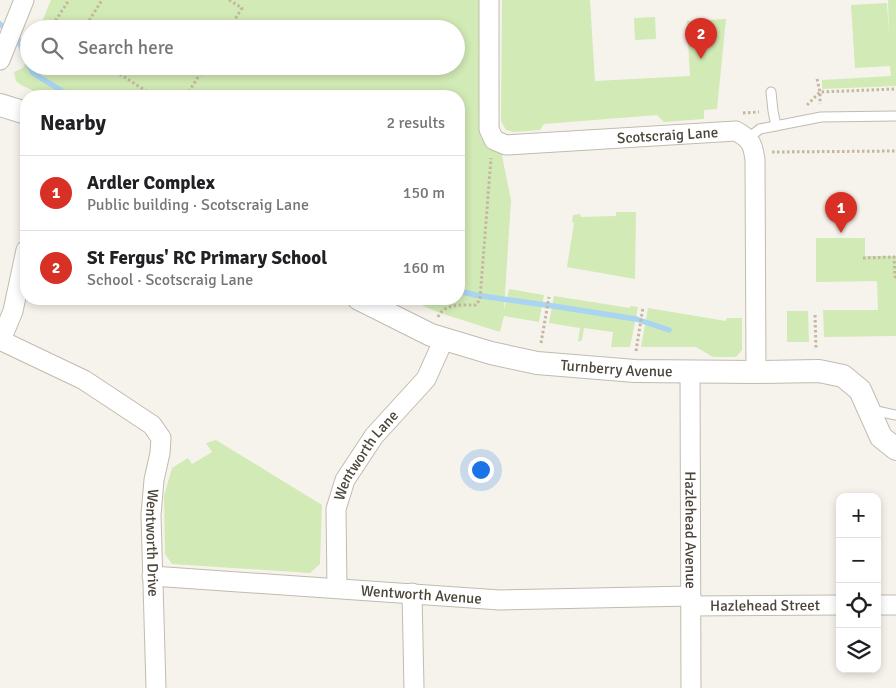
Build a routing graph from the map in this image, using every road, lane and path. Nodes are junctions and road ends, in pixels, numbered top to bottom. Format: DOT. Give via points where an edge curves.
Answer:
graph roads {
  1 [pos="24,0"];
  2 [pos="69,0"];
  3 [pos="102,0"];
  4 [pos="229,0"];
  5 [pos="489,0"];
  6 [pos="56,20"];
  7 [pos="90,20"];
  8 [pos="235,20"];
  9 [pos="0,60"];
  10 [pos="121,75"];
  11 [pos="199,75"];
  12 [pos="817,79"];
  13 [pos="145,90"];
  14 [pos="190,90"];
  15 [pos="896,90"];
  16 [pos="771,92"];
  17 [pos="820,92"];
  18 [pos="0,105"];
  19 [pos="20,111"];
  20 [pos="772,111"];
  21 [pos="735,114"];
  22 [pos="896,116"];
  23 [pos="821,117"];
  24 [pos="776,126"];
  25 [pos="494,140"];
  26 [pos="751,145"];
  27 [pos="896,151"];
  28 [pos="863,258"];
  29 [pos="896,276"];
  30 [pos="20,278"];
  31 [pos="549,297"];
  32 [pos="371,305"];
  33 [pos="643,307"];
  34 [pos="816,315"];
  35 [pos="437,337"];
  36 [pos="0,340"];
  37 [pos="816,349"];
  38 [pos="537,363"];
  39 [pos="635,371"];
  40 [pos="690,371"];
  41 [pos="756,372"];
  42 [pos="869,410"];
  43 [pos="896,415"];
  44 [pos="896,449"];
  45 [pos="152,576"];
  46 [pos="337,588"];
  47 [pos="412,593"];
  48 [pos="691,601"];
  49 [pos="836,605"];
  50 [pos="881,605"];
  51 [pos="896,605"];
  52 [pos="156,688"];
  53 [pos="414,688"];
  54 [pos="691,688"];
  1 -- 9 [label="street"];
  2 -- 6 [label="path"];
  3 -- 7 [label="path"];
  4 -- 8 [label="path" via="242,8"];
  5 -- 25 [label="street" via="489,129"];
  10 -- 13 [label="path"];
  11 -- 14 [label="path"];
  12 -- 17 [label="path"];
  15 -- 17 [label="path"];
  16 -- 20 [label="lane"];
  17 -- 20 [label="path" via="803,109"];
  17 -- 23 [label="path"];
  18 -- 19 [label="street"];
  20 -- 21 [label="path"];
  20 -- 24 [label="lane"];
  22 -- 23 [label="lane"];
  23 -- 24 [label="lane"];
  24 -- 26 [label="lane" via="760,129"];
  25 -- 26 [label="street, Scotscraig Lane" via="506,145 736,131"];
  25 -- 35 [label="path" via="480,299 476,305 452,306 440,313"];
  26 -- 27 [label="path"];
  26 -- 41 [label="street" via="756,160"];
  28 -- 29 [label="path" via="894,257"];
  30 -- 36 [label="street" via="13,311"];
  31 -- 38 [label="path"];
  32 -- 35 [label="street, Turnberry Avenue"];
  33 -- 39 [label="path"];
  34 -- 37 [label="path"];
  35 -- 38 [label="street, Turnberry Avenue"];
  35 -- 46 [label="street, Wentworth Lane" via="426,379 374,436 345,480 336,509"];
  36 -- 45 [label="street, Wentworth Drive" via="84,380 152,425 161,438 151,515"];
  38 -- 39 [label="street, Turnberry Avenue"];
  39 -- 40 [label="street, Turnberry Avenue"];
  40 -- 41 [label="street, Turnberry Avenue"];
  40 -- 48 [label="street, Hazlehead Avenue"];
  41 -- 42 [label="street, Turnberry Avenue" via="820,371 844,376 860,390"];
  42 -- 43 [label="lane"];
  42 -- 44 [label="street, Turnberry Avenue" via="881,436"];
  45 -- 46 [label="street, Wentworth Avenue"];
  45 -- 52 [label="street, Wentworth Drive"];
  46 -- 47 [label="street, Wentworth Avenue"];
  47 -- 48 [label="street, Wentworth Avenue" via="500,600"];
  47 -- 53 [label="street"];
  48 -- 49 [label="street, Hazlehead Street"];
  48 -- 54 [label="street, Hazlehead Avenue"];
  50 -- 51 [label="street"];
}
